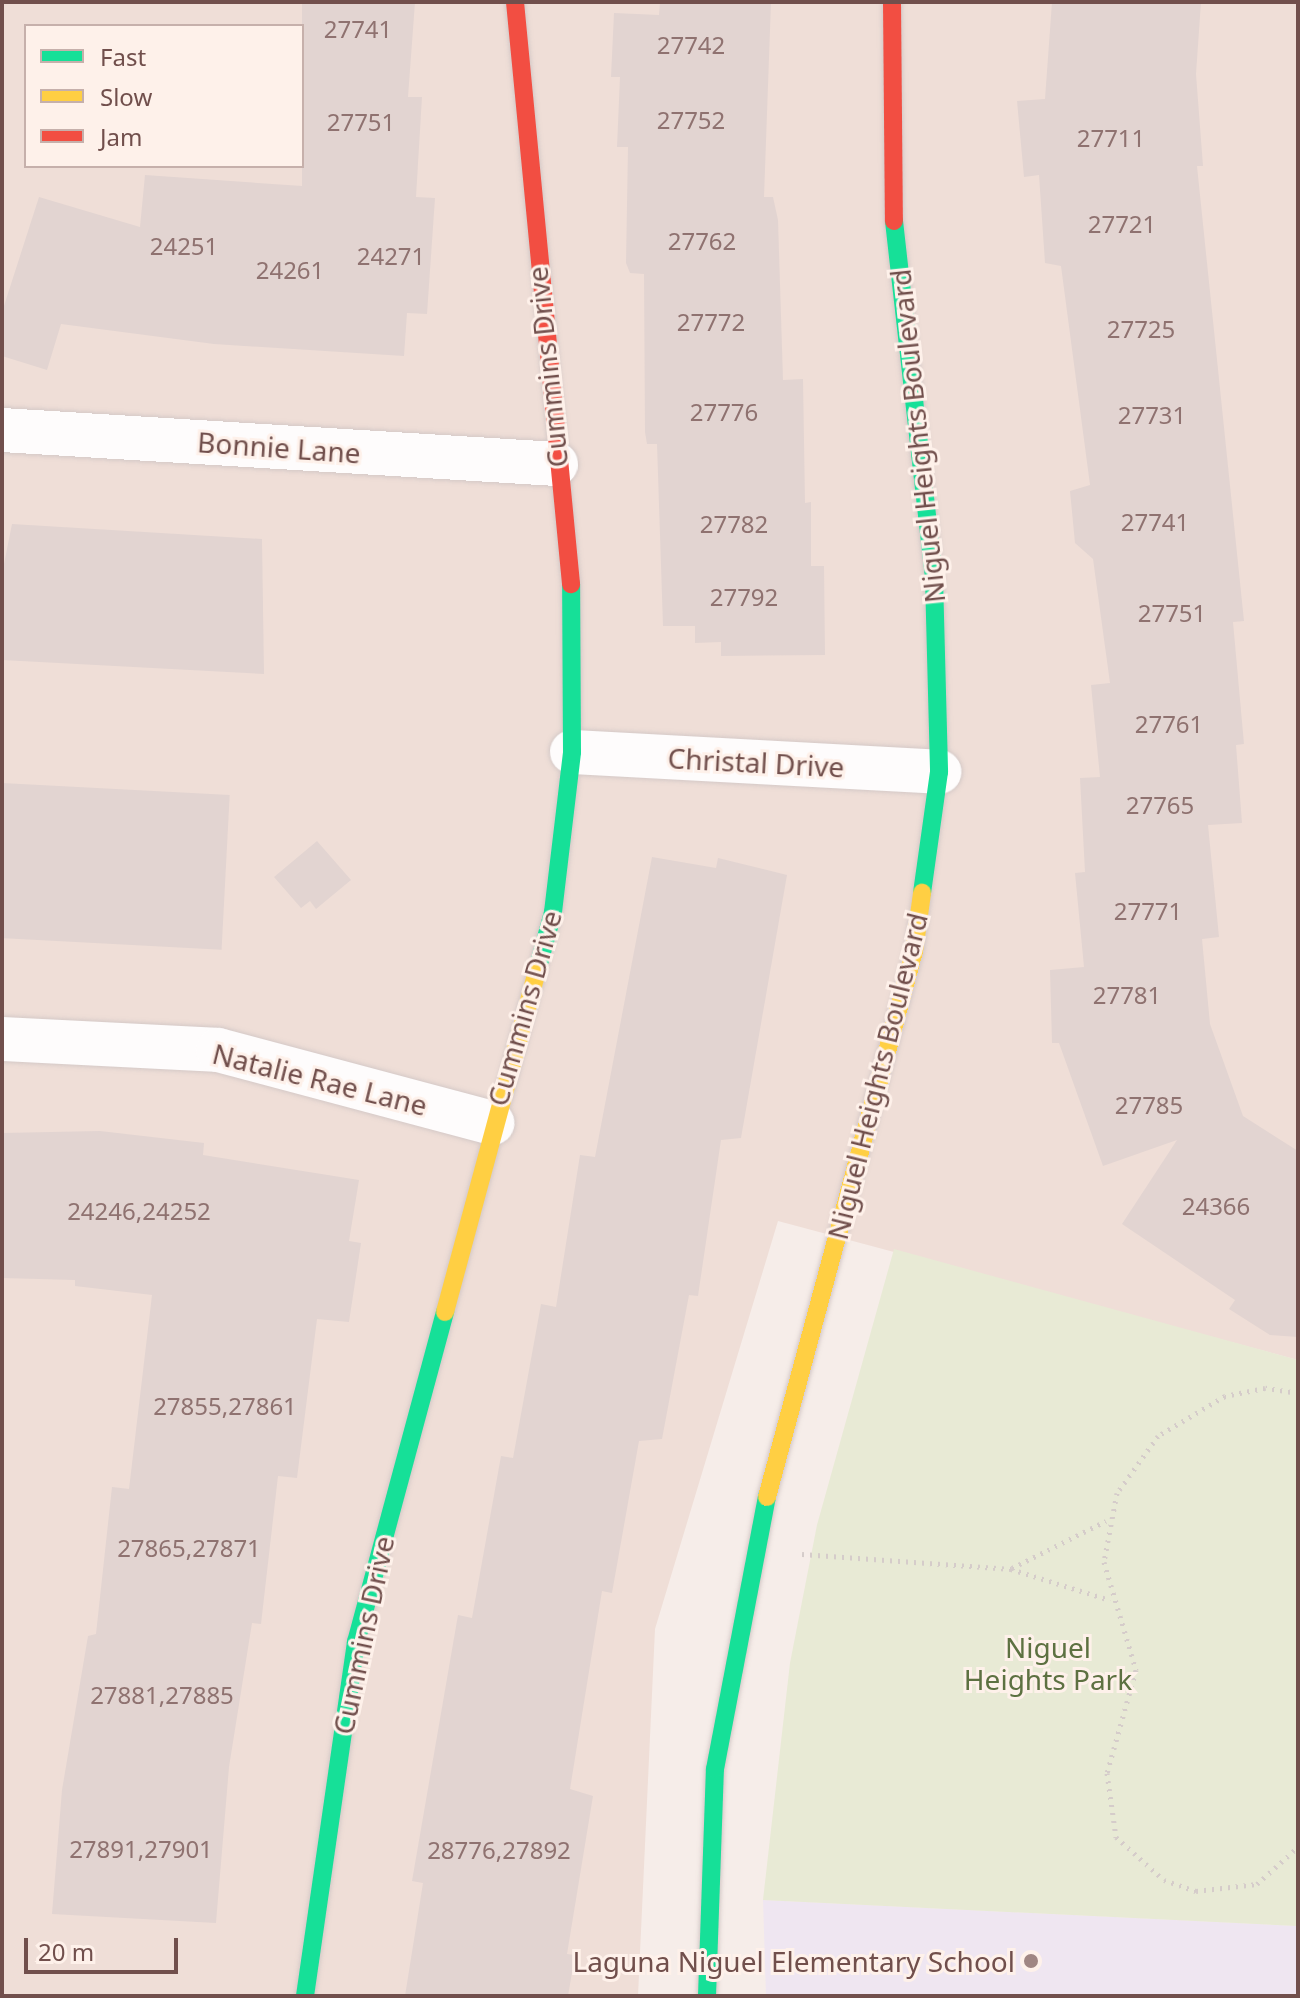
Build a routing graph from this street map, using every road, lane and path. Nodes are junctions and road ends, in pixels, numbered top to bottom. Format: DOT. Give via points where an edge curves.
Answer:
graph roads {
  1 [pos="515,2"];
  2 [pos="892,2"];
  3 [pos="2,430"];
  4 [pos="556,464"];
  5 [pos="572,752"];
  6 [pos="939,772"];
  7 [pos="2,1039"];
  8 [pos="492,1123"];
  9 [pos="1298,1393"];
  10 [pos="1107,1521"];
  11 [pos="753,1551"];
  12 [pos="1011,1569"];
  13 [pos="1111,1600"];
  14 [pos="1298,1847"];
  15 [pos="305,1996"];
  16 [pos="707,1996"];
  1 -- 4 [label="street, Cummins Drive"];
  2 -- 6 [label="street, Niguel Heights Boulevard" via="894,219 934,578"];
  3 -- 4 [label="street, Bonnie Lane"];
  4 -- 5 [label="street, Cummins Drive" via="575,622"];
  5 -- 6 [label="street, Christal Drive"];
  5 -- 8 [label="street, Cummins Drive" via="553,912"];
  6 -- 11 [label="street, Niguel Heights Boulevard" via="914,951"];
  7 -- 8 [label="street, Natalie Rae Lane" via="218,1050"];
  8 -- 15 [label="street, Cummins Drive" via="356,1642"];
  9 -- 10 [label="path" via="1265,1388 1186,1414 1135,1462"];
  10 -- 12 [label="path"];
  10 -- 13 [label="path"];
  11 -- 12 [label="path"];
  11 -- 16 [label="street, Niguel Heights Boulevard" via="715,1769"];
  12 -- 13 [label="path"];
  13 -- 14 [label="path" via="1136,1670 1107,1773 1116,1837 1164,1880 1196,1891 1257,1884"];
}
